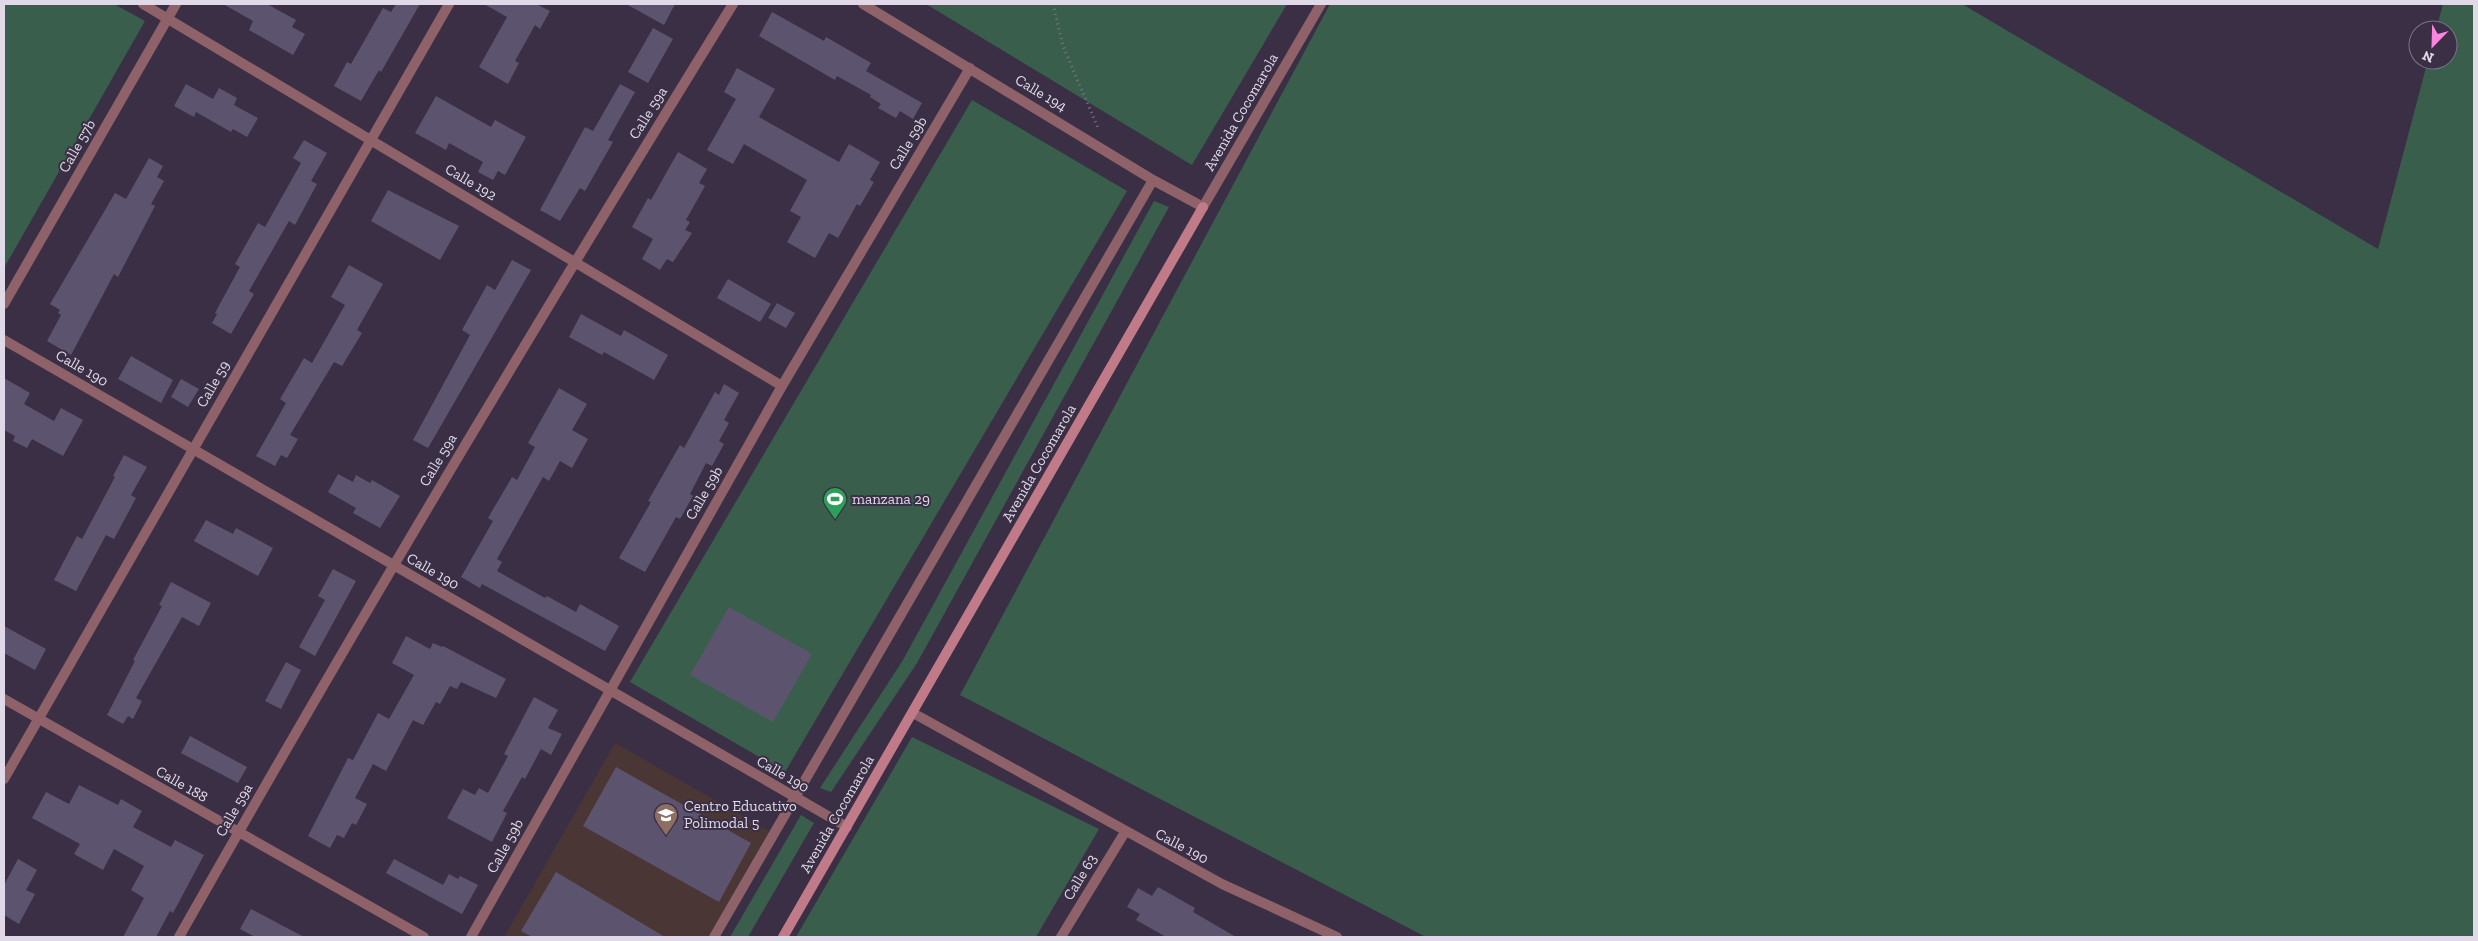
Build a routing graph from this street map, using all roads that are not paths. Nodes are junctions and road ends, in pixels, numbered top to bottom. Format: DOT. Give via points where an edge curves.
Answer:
graph roads {
  1 [pos="143,4"];
  2 [pos="176,4"];
  3 [pos="449,4"];
  4 [pos="733,4"];
  5 [pos="863,4"];
  6 [pos="1321,4"];
  7 [pos="167,18"];
  8 [pos="970,68"];
  9 [pos="371,140"];
  10 [pos="1153,180"];
  11 [pos="1203,208"];
  12 [pos="575,261"];
  13 [pos="4,304"];
  14 [pos="4,340"];
  15 [pos="782,386"];
  16 [pos="193,449"];
  17 [pos="393,565"];
  18 [pos="609,691"];
  19 [pos="4,699"];
  20 [pos="913,713"];
  21 [pos="38,719"];
  22 [pos="4,779"];
  23 [pos="794,797"];
  24 [pos="847,827"];
  25 [pos="1125,832"];
  26 [pos="238,833"];
  27 [pos="1324,935"];
  28 [pos="179,937"];
  29 [pos="424,937"];
  30 [pos="471,937"];
  31 [pos="714,937"];
  32 [pos="783,937"];
  33 [pos="1060,937"];
  34 [pos="1337,937"];
  1 -- 7 [label="street, Calle 192"];
  2 -- 7 [label="street, Calle 57b"];
  3 -- 9 [label="street, Calle 59"];
  4 -- 12 [label="street, Calle 59a"];
  5 -- 8 [label="street, Calle 194"];
  6 -- 11 [label="street, Avenida Cocomarola"];
  7 -- 9 [label="street, Calle 192"];
  7 -- 13 [label="street, Calle 57b"];
  8 -- 10 [label="street, Calle 194"];
  8 -- 15 [label="street, Calle 59b"];
  9 -- 12 [label="street, Calle 192"];
  9 -- 16 [label="street, Calle 59"];
  10 -- 11 [label="street, Calle 194"];
  10 -- 23 [label="street"];
  11 -- 20 [label="main road, Avenida Cocomarola"];
  12 -- 15 [label="street, Calle 192"];
  12 -- 17 [label="street, Calle 59a"];
  14 -- 16 [label="street, Calle 190"];
  15 -- 18 [label="street, Calle 59b"];
  16 -- 17 [label="street, Calle 190"];
  16 -- 21 [label="street, Calle 59"];
  17 -- 18 [label="street, Calle 190"];
  17 -- 26 [label="street, Calle 59a"];
  18 -- 23 [label="street, Calle 190"];
  18 -- 30 [label="street, Calle 59b"];
  19 -- 21 [label="street, Calle 188"];
  20 -- 24 [label="main road, Avenida Cocomarola"];
  20 -- 25 [label="street, Calle 190"];
  21 -- 22 [label="street, Calle 59"];
  21 -- 26 [label="street, Calle 188"];
  23 -- 24 [label="street, Calle 190"];
  23 -- 31 [label="street"];
  24 -- 32 [label="main road, Avenida Cocomarola"];
  25 -- 27 [label="street, Calle 190"];
  25 -- 33 [label="street, Calle 63"];
  26 -- 28 [label="street, Calle 59a"];
  26 -- 29 [label="street, Calle 188"];
  27 -- 34 [label="street, Calle 190"];
}
